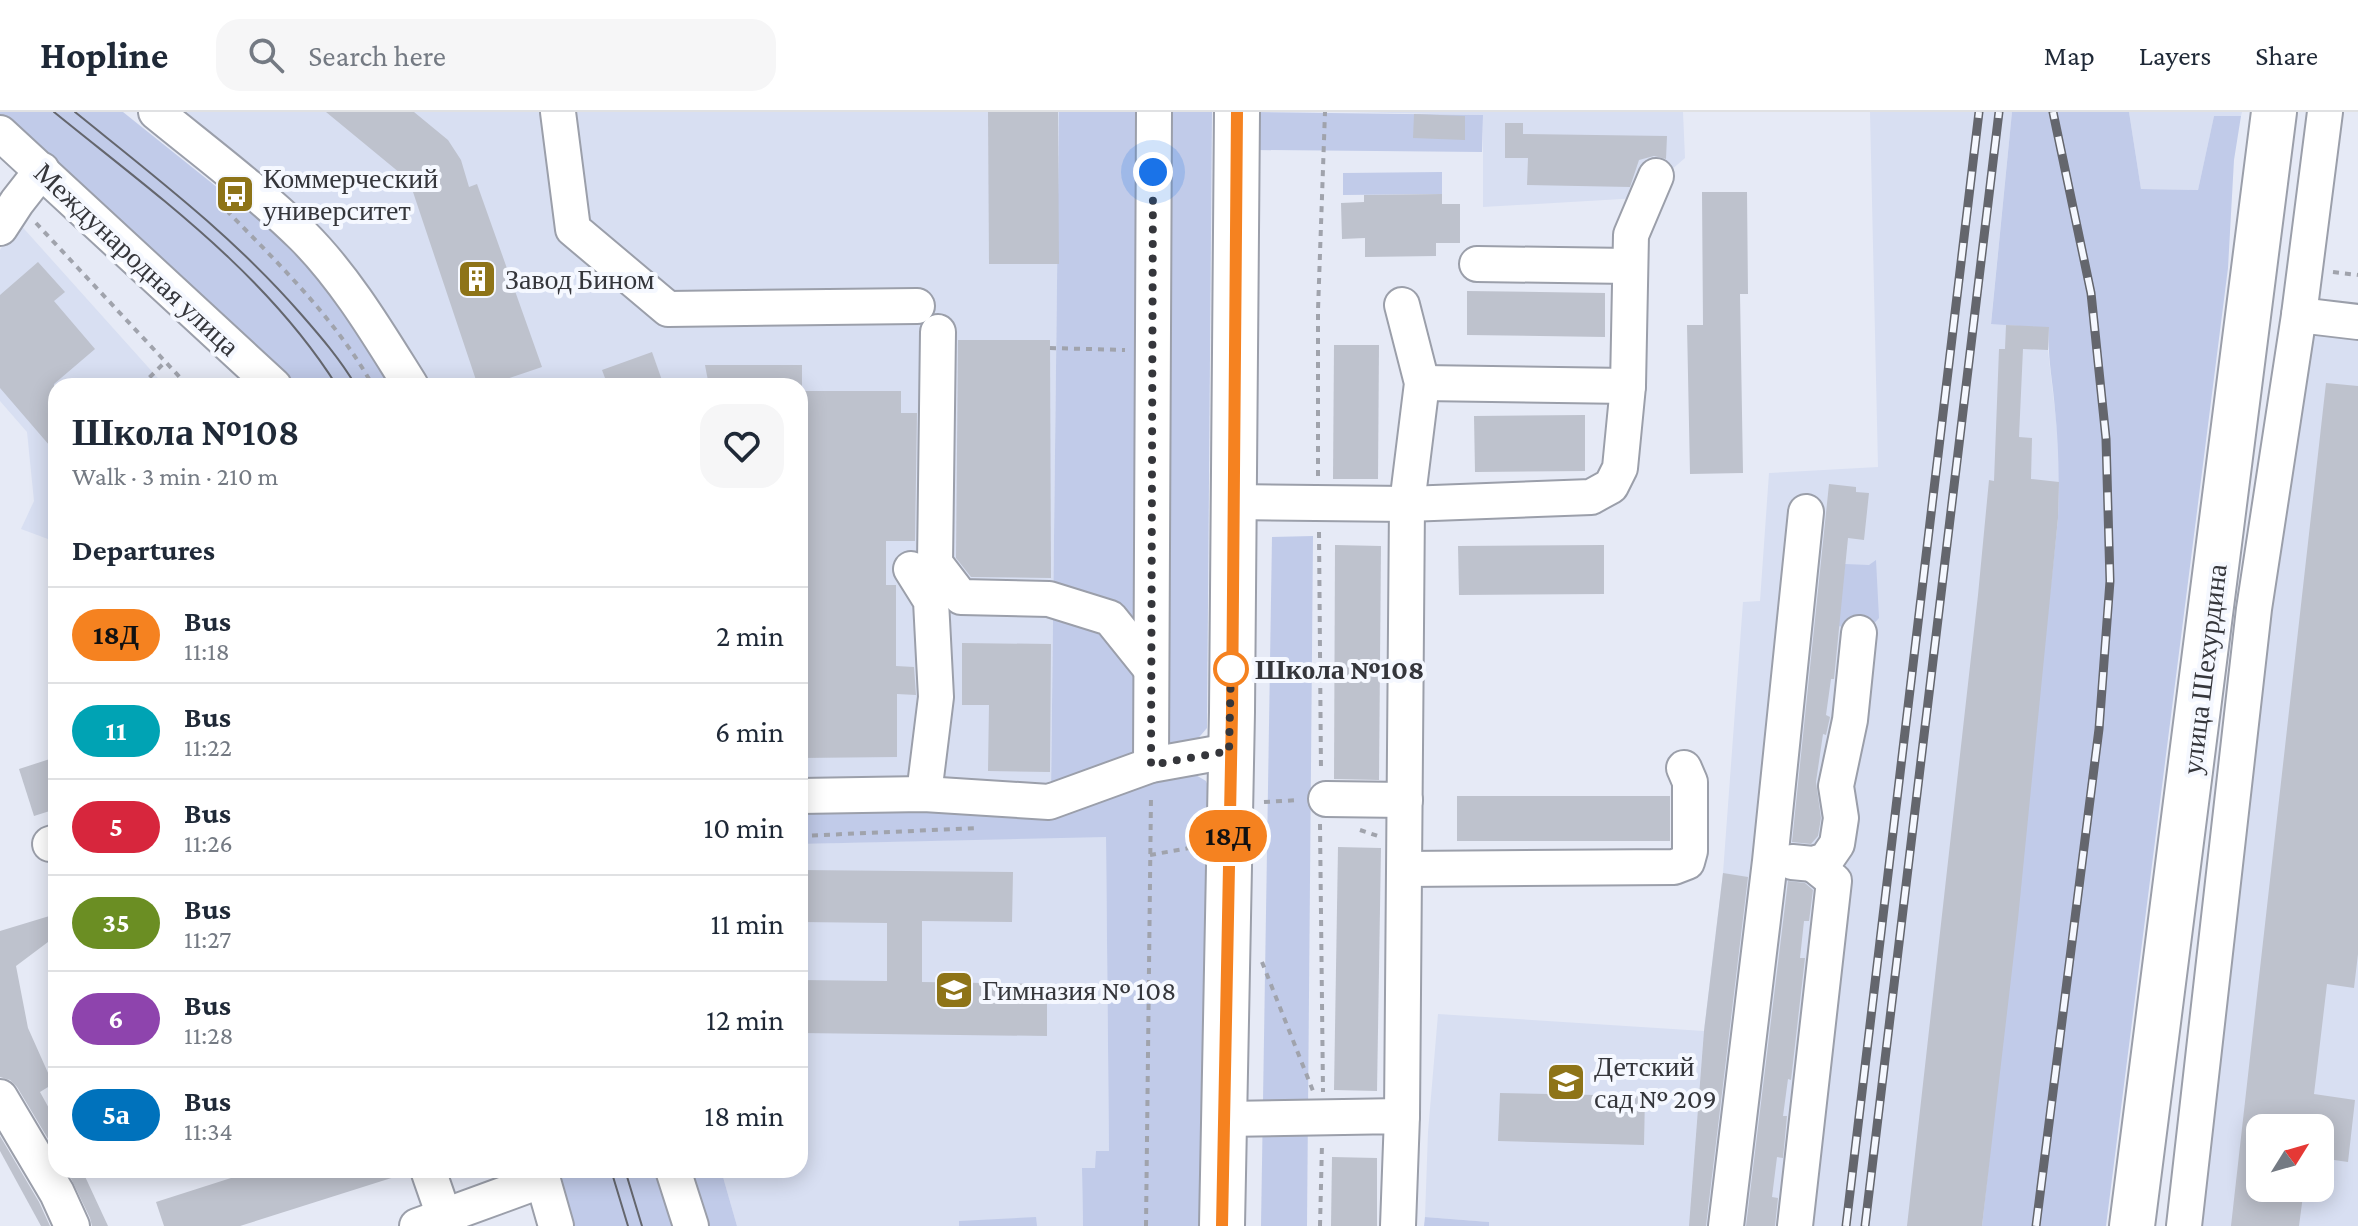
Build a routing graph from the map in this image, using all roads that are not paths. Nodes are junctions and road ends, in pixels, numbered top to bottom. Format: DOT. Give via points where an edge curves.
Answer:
graph roads {
  1 [pos="558,112"];
  2 [pos="1154,112"];
  3 [pos="1237,112"];
  4 [pos="2274,112"];
  5 [pos="2325,112"];
  6 [pos="174,118"];
  7 [pos="0,133"];
  8 [pos="42,170"];
  9 [pos="1656,176"];
  10 [pos="8,215"];
  11 [pos="1477,264"];
  12 [pos="1630,266"];
  13 [pos="1402,305"];
  14 [pos="917,306"];
  15 [pos="2299,315"];
  16 [pos="2358,322"];
  17 [pos="938,332"];
  18 [pos="265,378"];
  19 [pos="406,378"];
  20 [pos="1422,383"];
  21 [pos="1628,386"];
  22 [pos="1234,502"];
  23 [pos="1407,504"];
  24 [pos="1806,512"];
  25 [pos="911,569"];
  26 [pos="1859,633"];
  27 [pos="1151,669"];
  28 [pos="2238,743"];
  29 [pos="1229,751"];
  30 [pos="1151,765"];
  31 [pos="1684,768"];
  32 [pos="924,794"];
  33 [pos="808,796"];
  34 [pos="1318,799"];
  35 [pos="1405,800"];
  36 [pos="2186,815"];
  37 [pos="1770,861"];
  38 [pos="1813,864"];
  39 [pos="1405,869"];
  40 [pos="0,1097"];
  41 [pos="1402,1116"];
  42 [pos="1224,1119"];
  43 [pos="48,1178"];
  44 [pos="48,1178"];
  45 [pos="428,1178"];
  46 [pos="534,1178"];
  47 [pos="542,1178"];
  48 [pos="676,1178"];
  49 [pos="430,1221"];
  50 [pos="72,1226"];
  51 [pos="556,1226"];
  52 [pos="691,1226"];
  53 [pos="1222,1226"];
  54 [pos="1398,1226"];
  55 [pos="1726,1226"];
  56 [pos="1795,1226"];
  57 [pos="2132,1226"];
  58 [pos="2184,1226"];
  1 -- 14 [label="street" via="573,229 668,309"];
  2 -- 27 [label="street"];
  3 -- 22 [label="main road"];
  4 -- 36 [label="main road, улица Шехурдина"];
  5 -- 15 [label="street"];
  6 -- 19 [label="street" via="304,237 356,301"];
  7 -- 8 [label="street, Международная улица"];
  8 -- 10 [label="street"];
  8 -- 18 [label="street, Международная улица"];
  9 -- 12 [label="street" via="1631,235"];
  11 -- 12 [label="street"];
  12 -- 21 [label="street"];
  13 -- 20 [label="street"];
  15 -- 16 [label="street"];
  15 -- 28 [label="street"];
  17 -- 27 [label="street" via="935,563 961,597 1049,599 1110,618"];
  20 -- 21 [label="street"];
  20 -- 23 [label="street"];
  21 -- 23 [label="street" via="1620,468 1611,486 1591,497"];
  22 -- 23 [label="street"];
  22 -- 29 [label="main road"];
  23 -- 35 [label="street"];
  24 -- 37 [label="street"];
  25 -- 32 [label="street" via="931,601 936,697"];
  26 -- 38 [label="street" via="1850,720 1836,786 1841,818 1837,844 1826,860"];
  27 -- 30 [label="street"];
  28 -- 36 [label="street"];
  28 -- 58 [label="street"];
  29 -- 30 [label="street"];
  29 -- 42 [label="main road"];
  30 -- 32 [label="street" via="1049,802"];
  31 -- 39 [label="street" via="1690,782 1690,851 1687,862 1674,867"];
  32 -- 33 [label="street"];
  34 -- 35 [label="street"];
  35 -- 39 [label="street"];
  36 -- 57 [label="main road, улица Шехурдина"];
  37 -- 38 [label="street"];
  37 -- 55 [label="street"];
  38 -- 56 [label="street" via="1834,881"];
  39 -- 41 [label="street"];
  40 -- 43 [label="street"];
  41 -- 42 [label="street"];
  41 -- 54 [label="street"];
  42 -- 53 [label="main road"];
  44 -- 50 [label="street"];
  45 -- 49 [label="street"];
  46 -- 49 [label="street"];
  47 -- 51 [label="street"];
  48 -- 52 [label="street"];
}
